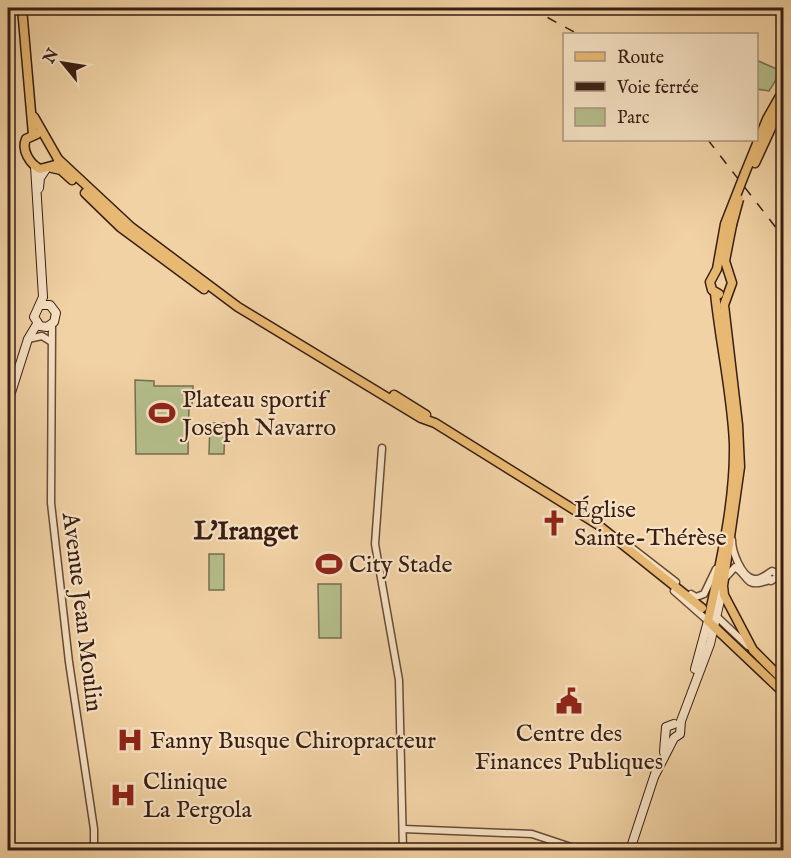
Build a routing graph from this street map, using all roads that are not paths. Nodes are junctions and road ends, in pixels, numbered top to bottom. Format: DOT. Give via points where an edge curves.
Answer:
graph roads {
  1 [pos="22,8"];
  2 [pos="26,60"];
  3 [pos="783,89"];
  4 [pos="783,100"];
  5 [pos="33,135"];
  6 [pos="44,136"];
  7 [pos="58,159"];
  8 [pos="35,166"];
  9 [pos="49,168"];
  10 [pos="747,173"];
  11 [pos="112,220"];
  12 [pos="728,224"];
  13 [pos="131,227"];
  14 [pos="143,245"];
  15 [pos="171,259"];
  16 [pos="714,274"];
  17 [pos="729,276"];
  18 [pos="715,293"];
  19 [pos="726,293"];
  20 [pos="40,305"];
  21 [pos="50,305"];
  22 [pos="238,307"];
  23 [pos="44,325"];
  24 [pos="27,339"];
  25 [pos="50,341"];
  26 [pos="346,370"];
  27 [pos="8,402"];
  28 [pos="435,423"];
  29 [pos="382,448"];
  30 [pos="602,527"];
  31 [pos="733,530"];
  32 [pos="720,560"];
  33 [pos="723,584"];
  34 [pos="691,594"];
  35 [pos="709,611"];
  36 [pos="715,625"];
  37 [pos="726,637"];
  38 [pos="753,650"];
  39 [pos="699,675"];
  40 [pos="783,681"];
  41 [pos="783,687"];
  42 [pos="783,693"];
  43 [pos="677,726"];
  44 [pos="671,737"];
  45 [pos="403,829"];
  46 [pos="94,850"];
  47 [pos="403,850"];
  48 [pos="580,850"];
  49 [pos="630,850"];
  1 -- 2 [label="main road"];
  2 -- 5 [label="main road"];
  2 -- 6 [label="main road" via="33,112"];
  3 -- 10 [label="main road"];
  4 -- 10 [label="main road"];
  5 -- 6 [label="main road"];
  5 -- 8 [label="main road" via="26,139 24,149"];
  6 -- 7 [label="main road"];
  7 -- 9 [label="main road"];
  7 -- 13 [label="main road"];
  8 -- 9 [label="main road"];
  8 -- 20 [label="main road" via="44,297"];
  9 -- 11 [label="main road" via="66,173"];
  9 -- 21 [label="main road" via="39,183"];
  10 -- 12 [label="main road, bridge"];
  11 -- 13 [label="main road"];
  11 -- 14 [label="main road"];
  12 -- 16 [label="main road"];
  12 -- 17 [label="main road" via="725,261"];
  13 -- 15 [label="main road"];
  14 -- 15 [label="main road" via="166,260"];
  14 -- 22 [label="main road" via="198,285"];
  15 -- 22 [label="main road"];
  16 -- 17 [label="main road"];
  16 -- 18 [label="main road" via="710,282"];
  17 -- 19 [label="main road" via="731,286"];
  18 -- 19 [label="main road"];
  18 -- 32 [label="main road" via="734,442 732,486"];
  19 -- 31 [label="main road" via="724,326 740,444"];
  20 -- 21 [label="main road"];
  20 -- 23 [label="main road" via="34,314"];
  21 -- 23 [label="main road" via="56,313"];
  22 -- 26 [label="main road"];
  23 -- 24 [label="main road"];
  23 -- 25 [label="street, Avenue Jean Moulin"];
  24 -- 25 [label="street" via="42,336"];
  24 -- 27 [label="main road"];
  25 -- 46 [label="street, Avenue Jean Moulin" via="51,503"];
  26 -- 28 [label="main road"];
  26 -- 28 [label="main road"];
  28 -- 30 [label="main road"];
  29 -- 45 [label="street" via="375,544 399,680"];
  30 -- 34 [label="street" via="631,544"];
  30 -- 35 [label="main road"];
  30 -- 36 [label="street"];
  31 -- 33 [label="main road"];
  31 -- 33 [label="street" via="733,552 745,572 754,579 768,577 752,584 739,569 732,567"];
  32 -- 34 [label="street" via="704,594"];
  32 -- 35 [label="main road"];
  33 -- 35 [label="main road"];
  33 -- 38 [label="main road" via="724,595"];
  34 -- 35 [label="street"];
  35 -- 36 [label="main road"];
  35 -- 38 [label="street"];
  36 -- 37 [label="main road"];
  36 -- 39 [label="main road"];
  36 -- 41 [label="main road"];
  36 -- 43 [label="main road"];
  37 -- 39 [label="street" via="716,639"];
  37 -- 42 [label="main road"];
  38 -- 40 [label="main road"];
  39 -- 43 [label="main road"];
  43 -- 44 [label="main road" via="679,735"];
  43 -- 44 [label="main road" via="666,728"];
  44 -- 49 [label="main road"];
  45 -- 47 [label="street"];
  45 -- 48 [label="street" via="532,834"];
}
